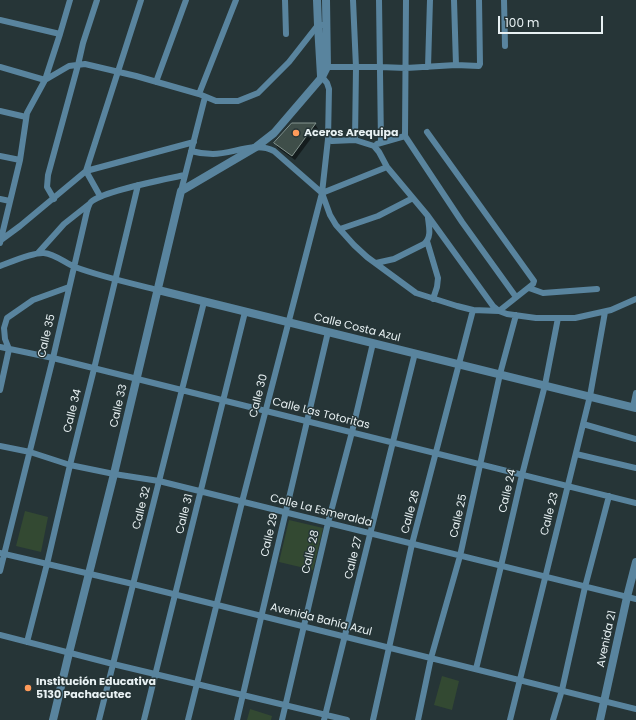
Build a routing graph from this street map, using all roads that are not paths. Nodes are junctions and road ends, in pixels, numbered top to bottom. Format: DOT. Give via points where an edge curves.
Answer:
graph roads {
  1 [pos="70,0"];
  2 [pos="97,0"];
  3 [pos="140,0"];
  4 [pos="186,0"];
  5 [pos="236,0"];
  6 [pos="285,0"];
  7 [pos="317,0"];
  8 [pos="326,0"];
  9 [pos="353,0"];
  10 [pos="379,0"];
  11 [pos="406,0"];
  12 [pos="430,0"];
  13 [pos="454,0"];
  14 [pos="480,0"];
  15 [pos="504,0"];
  16 [pos="0,20"];
  17 [pos="322,25"];
  18 [pos="60,34"];
  19 [pos="286,34"];
  20 [pos="506,46"];
  21 [pos="78,65"];
  22 [pos="456,65"];
  23 [pos="0,67"];
  24 [pos="327,67"];
  25 [pos="356,67"];
  26 [pos="380,67"];
  27 [pos="428,67"];
  28 [pos="406,68"];
  29 [pos="118,72"];
  30 [pos="322,77"];
  31 [pos="45,80"];
  32 [pos="156,82"];
  33 [pos="199,94"];
  34 [pos="205,97"];
  35 [pos="0,111"];
  36 [pos="26,117"];
  37 [pos="427,132"];
  38 [pos="405,136"];
  39 [pos="328,139"];
  40 [pos="355,140"];
  41 [pos="194,142"];
  42 [pos="381,143"];
  43 [pos="374,146"];
  44 [pos="256,147"];
  45 [pos="191,151"];
  46 [pos="0,156"];
  47 [pos="20,160"];
  48 [pos="387,167"];
  49 [pos="86,171"];
  50 [pos="185,174"];
  51 [pos="138,185"];
  52 [pos="181,190"];
  53 [pos="322,193"];
  54 [pos="100,196"];
  55 [pos="413,198"];
  56 [pos="0,199"];
  57 [pos="54,199"];
  58 [pos="10,201"];
  59 [pos="91,202"];
  60 [pos="428,216"];
  61 [pos="340,229"];
  62 [pos="0,241"];
  63 [pos="427,241"];
  64 [pos="38,253"];
  65 [pos="376,263"];
  66 [pos="0,266"];
  67 [pos="73,267"];
  68 [pos="115,280"];
  69 [pos="69,287"];
  70 [pos="529,288"];
  71 [pos="597,289"];
  72 [pos="158,290"];
  73 [pos="516,297"];
  74 [pos="433,299"];
  75 [pos="636,299"];
  76 [pos="204,302"];
  77 [pos="473,310"];
  78 [pos="499,311"];
  79 [pos="245,312"];
  80 [pos="605,312"];
  81 [pos="516,315"];
  82 [pos="558,318"];
  83 [pos="288,322"];
  84 [pos="328,332"];
  85 [pos="373,343"];
  86 [pos="0,347"];
  87 [pos="9,349"];
  88 [pos="415,354"];
  89 [pos="53,358"];
  90 [pos="459,364"];
  91 [pos="94,369"];
  92 [pos="500,374"];
  93 [pos="136,379"];
  94 [pos="546,385"];
  95 [pos="0,390"];
  96 [pos="182,390"];
  97 [pos="636,393"];
  98 [pos="590,396"];
  99 [pos="224,401"];
  100 [pos="634,407"];
  101 [pos="265,411"];
  102 [pos="307,421"];
  103 [pos="583,424"];
  104 [pos="352,432"];
  105 [pos="636,438"];
  106 [pos="393,443"];
  107 [pos="0,446"];
  108 [pos="30,452"];
  109 [pos="436,453"];
  110 [pos="576,454"];
  111 [pos="70,464"];
  112 [pos="481,464"];
  113 [pos="636,468"];
  114 [pos="114,474"];
  115 [pos="522,475"];
  116 [pos="159,481"];
  117 [pos="568,486"];
  118 [pos="201,492"];
  119 [pos="609,496"];
  120 [pos="242,502"];
  121 [pos="636,503"];
  122 [pos="286,513"];
  123 [pos="328,523"];
  124 [pos="370,534"];
  125 [pos="412,544"];
  126 [pos="2,554"];
  127 [pos="460,556"];
  128 [pos="636,562"];
  129 [pos="47,564"];
  130 [pos="501,566"];
  131 [pos="0,571"];
  132 [pos="89,574"];
  133 [pos="545,577"];
  134 [pos="133,584"];
  135 [pos="585,587"];
  136 [pos="176,595"];
  137 [pos="627,597"];
  138 [pos="636,599"];
  139 [pos="217,605"];
  140 [pos="262,616"];
  141 [pos="304,626"];
  142 [pos="0,635"];
  143 [pos="345,637"];
  144 [pos="27,642"];
  145 [pos="390,648"];
  146 [pos="69,653"];
  147 [pos="431,658"];
  148 [pos="113,664"];
  149 [pos="476,669"];
  150 [pos="156,674"];
  151 [pos="520,680"];
  152 [pos="198,684"];
  153 [pos="562,690"];
  154 [pos="243,695"];
  155 [pos="605,701"];
  156 [pos="286,705"];
  157 [pos="636,709"];
  158 [pos="325,717"];
  159 [pos="53,720"];
  160 [pos="99,720"];
  161 [pos="144,720"];
  162 [pos="188,720"];
  163 [pos="237,720"];
  164 [pos="282,720"];
  165 [pos="347,720"];
  166 [pos="373,720"];
  167 [pos="418,720"];
  168 [pos="510,720"];
  169 [pos="553,720"];
  170 [pos="600,720"];
  1 -- 18 [label="street"];
  2 -- 21 [label="street"];
  3 -- 29 [label="street"];
  4 -- 32 [label="street"];
  5 -- 33 [label="street"];
  6 -- 19 [label="street"];
  7 -- 17 [label="street"];
  8 -- 17 [label="street"];
  9 -- 25 [label="street"];
  10 -- 26 [label="street"];
  11 -- 28 [label="street"];
  12 -- 27 [label="street"];
  13 -- 22 [label="street"];
  14 -- 22 [label="street" via="480,64"];
  15 -- 20 [label="street"];
  16 -- 18 [label="street"];
  17 -- 24 [label="street"];
  17 -- 30 [label="street"];
  17 -- 34 [label="street" via="258,93 238,101 216,101"];
  18 -- 31 [label="street"];
  21 -- 29 [label="street" via="85,64"];
  21 -- 31 [label="street" via="69,66"];
  21 -- 57 [label="street" via="48,175 47,187"];
  22 -- 27 [label="street"];
  23 -- 31 [label="street"];
  24 -- 25 [label="street"];
  24 -- 30 [label="street"];
  25 -- 26 [label="street"];
  25 -- 40 [label="street"];
  26 -- 28 [label="street"];
  26 -- 42 [label="street"];
  27 -- 28 [label="street"];
  28 -- 38 [label="street"];
  29 -- 32 [label="street"];
  29 -- 49 [label="street"];
  30 -- 39 [label="street, Calle 30" via="329,89"];
  30 -- 44 [label="street" via="274,133"];
  31 -- 36 [label="street"];
  32 -- 33 [label="street"];
  33 -- 34 [label="street"];
  34 -- 41 [label="street, Calle 33"];
  35 -- 36 [label="street"];
  36 -- 47 [label="street"];
  37 -- 70 [label="street" via="534,281"];
  38 -- 42 [label="street"];
  38 -- 73 [label="street"];
  39 -- 40 [label="street"];
  39 -- 53 [label="street, Calle 30"];
  40 -- 43 [label="street"];
  41 -- 45 [label="street, Calle 33"];
  41 -- 49 [label="street"];
  42 -- 43 [label="street"];
  43 -- 48 [label="street"];
  44 -- 45 [label="street" via="214,154"];
  44 -- 52 [label="street"];
  44 -- 53 [label="street" via="274,151"];
  45 -- 50 [label="street, Calle 33"];
  46 -- 47 [label="street"];
  47 -- 58 [label="street"];
  48 -- 53 [label="street"];
  48 -- 55 [label="street"];
  49 -- 54 [label="street"];
  49 -- 57 [label="street"];
  50 -- 51 [label="street"];
  50 -- 52 [label="street, Calle 33"];
  51 -- 54 [label="street"];
  51 -- 68 [label="street, Calle 34"];
  52 -- 72 [label="street, Calle 33"];
  53 -- 61 [label="street" via="330,215"];
  53 -- 83 [label="street, Calle 30"];
  54 -- 59 [label="street"];
  55 -- 60 [label="street"];
  55 -- 61 [label="street" via="378,216"];
  56 -- 58 [label="street"];
  57 -- 62 [label="street"];
  58 -- 62 [label="street"];
  59 -- 64 [label="street" via="64,224"];
  59 -- 67 [label="street, Calle 35"];
  60 -- 63 [label="street"];
  60 -- 78 [label="street"];
  61 -- 65 [label="street" via="354,245"];
  63 -- 65 [label="street" via="394,259"];
  63 -- 74 [label="street" via="438,278"];
  64 -- 66 [label="street"];
  64 -- 67 [label="street, Calle Costa Azul" via="46,253"];
  65 -- 74 [label="street" via="416,293"];
  67 -- 68 [label="street, Calle Costa Azul"];
  67 -- 69 [label="street, Calle 35"];
  68 -- 72 [label="street, Calle Costa Azul"];
  68 -- 91 [label="street, Calle 34"];
  69 -- 87 [label="street" via="33,300 7,318 4,328"];
  69 -- 89 [label="street, Calle 35"];
  70 -- 71 [label="street" via="543,293"];
  70 -- 73 [label="street"];
  72 -- 76 [label="street, Calle Costa Azul"];
  72 -- 93 [label="street, Calle 33"];
  73 -- 78 [label="street"];
  74 -- 77 [label="street"];
  75 -- 80 [label="street"];
  76 -- 79 [label="street, Calle Costa Azul"];
  76 -- 96 [label="street, Calle 32"];
  77 -- 78 [label="street"];
  77 -- 90 [label="street, Calle 26"];
  78 -- 81 [label="street"];
  79 -- 83 [label="street, Calle Costa Azul"];
  79 -- 99 [label="street, Calle 31"];
  80 -- 82 [label="street" via="575,318"];
  80 -- 98 [label="street, Calle 23"];
  81 -- 82 [label="street"];
  81 -- 92 [label="street, Calle 25"];
  82 -- 94 [label="street, Calle 24"];
  83 -- 84 [label="street, Calle Costa Azul"];
  83 -- 101 [label="street, Calle 30"];
  84 -- 85 [label="street, Calle Costa Azul"];
  84 -- 102 [label="street, Calle 29"];
  85 -- 88 [label="street, Calle Costa Azul"];
  85 -- 104 [label="street, Calle 28"];
  86 -- 87 [label="street, Calle Las Totoritas"];
  87 -- 89 [label="street, Calle Las Totoritas"];
  87 -- 95 [label="street"];
  88 -- 90 [label="street, Calle Costa Azul"];
  88 -- 106 [label="street, Calle 27"];
  89 -- 91 [label="street, Calle Las Totoritas"];
  89 -- 108 [label="street, Calle 35"];
  90 -- 92 [label="street, Calle Costa Azul"];
  90 -- 109 [label="street, Calle 26"];
  91 -- 93 [label="street, Calle Las Totoritas"];
  91 -- 111 [label="street, Calle 34"];
  92 -- 94 [label="street, Calle Costa Azul"];
  92 -- 112 [label="street, Calle 25"];
  93 -- 96 [label="street, Calle Las Totoritas"];
  93 -- 114 [label="street, Calle 33"];
  94 -- 98 [label="street, Calle Costa Azul"];
  94 -- 115 [label="street, Calle 24"];
  96 -- 99 [label="street, Calle Las Totoritas"];
  96 -- 116 [label="street, Calle 32"];
  97 -- 100 [label="street"];
  98 -- 100 [label="street, Calle Costa Azul"];
  98 -- 103 [label="street, Calle 23"];
  99 -- 101 [label="street, Calle Las Totoritas"];
  99 -- 118 [label="street, Calle 31"];
  101 -- 102 [label="street, Calle Las Totoritas"];
  101 -- 120 [label="street, Calle 30"];
  102 -- 104 [label="street, Calle Las Totoritas"];
  102 -- 122 [label="street, Calle 29"];
  103 -- 105 [label="street"];
  103 -- 110 [label="street, Calle 23"];
  104 -- 106 [label="street, Calle Las Totoritas"];
  104 -- 123 [label="street, Calle 28"];
  106 -- 109 [label="street, Calle Las Totoritas"];
  106 -- 124 [label="street, Calle 27"];
  107 -- 108 [label="street, Calle La Esmeralda"];
  108 -- 111 [label="street, Calle La Esmeralda"];
  108 -- 126 [label="street, Calle 35"];
  109 -- 112 [label="street, Calle Las Totoritas"];
  109 -- 125 [label="street, Calle 26"];
  110 -- 113 [label="street"];
  110 -- 117 [label="street, Calle 23"];
  111 -- 114 [label="street, Calle La Esmeralda"];
  111 -- 129 [label="street, Calle 34"];
  112 -- 115 [label="street, Calle Las Totoritas"];
  112 -- 127 [label="street, Calle 25"];
  114 -- 116 [label="street, Calle La Esmeralda"];
  114 -- 132 [label="street, Calle 33"];
  115 -- 117 [label="street, Calle Las Totoritas"];
  115 -- 130 [label="street, Calle 24"];
  116 -- 118 [label="street, Calle La Esmeralda"];
  116 -- 134 [label="street, Calle 32"];
  117 -- 119 [label="street, Calle Las Totoritas"];
  117 -- 133 [label="street, Calle 23"];
  118 -- 120 [label="street, Calle La Esmeralda"];
  118 -- 136 [label="street, Calle 31"];
  119 -- 121 [label="street, Calle Las Totoritas"];
  119 -- 135 [label="street"];
  120 -- 122 [label="street, Calle La Esmeralda"];
  120 -- 139 [label="street, Calle 30"];
  122 -- 123 [label="street, Calle La Esmeralda"];
  122 -- 140 [label="street, Calle 29"];
  123 -- 124 [label="street, Calle La Esmeralda"];
  123 -- 141 [label="street, Calle 28"];
  124 -- 125 [label="street, Calle La Esmeralda"];
  124 -- 143 [label="street, Calle 27"];
  125 -- 127 [label="street, Calle La Esmeralda"];
  125 -- 145 [label="street, Calle 26"];
  126 -- 129 [label="street, Avenida Bahía Azul"];
  126 -- 131 [label="street, Calle 35"];
  127 -- 130 [label="street, Calle La Esmeralda"];
  127 -- 147 [label="street, Calle 25"];
  128 -- 137 [label="street, Avenida 21"];
  129 -- 132 [label="street, Avenida Bahía Azul"];
  129 -- 144 [label="street, Calle 34"];
  130 -- 133 [label="street, Calle La Esmeralda"];
  130 -- 149 [label="street, Calle 24"];
  132 -- 134 [label="street, Avenida Bahía Azul"];
  132 -- 146 [label="street, Calle 33"];
  133 -- 135 [label="street, Calle La Esmeralda"];
  133 -- 151 [label="street, Calle 23"];
  134 -- 136 [label="street, Avenida Bahía Azul"];
  134 -- 148 [label="street, Calle 32"];
  135 -- 137 [label="street, Calle La Esmeralda"];
  135 -- 153 [label="street"];
  136 -- 139 [label="street, Avenida Bahía Azul"];
  136 -- 150 [label="street, Calle 31"];
  137 -- 138 [label="street, Calle La Esmeralda"];
  137 -- 155 [label="street, Avenida 21"];
  139 -- 140 [label="street, Avenida Bahía Azul"];
  139 -- 152 [label="street, Calle 30"];
  140 -- 141 [label="street, Avenida Bahía Azul"];
  140 -- 154 [label="street, Calle 29"];
  141 -- 143 [label="street, Avenida Bahía Azul"];
  141 -- 156 [label="street, Calle 28"];
  142 -- 144 [label="street"];
  143 -- 145 [label="street, Avenida Bahía Azul"];
  143 -- 158 [label="street, Calle 27"];
  144 -- 146 [label="street"];
  145 -- 147 [label="street, Avenida Bahía Azul"];
  145 -- 166 [label="street, Calle 26"];
  146 -- 148 [label="street"];
  146 -- 159 [label="street, Calle 33"];
  147 -- 149 [label="street, Avenida Bahía Azul"];
  147 -- 167 [label="street, Calle 25"];
  148 -- 150 [label="street"];
  148 -- 160 [label="street, Calle 32"];
  149 -- 151 [label="street, Avenida Bahía Azul"];
  150 -- 152 [label="street"];
  150 -- 161 [label="street, Calle 31"];
  151 -- 153 [label="street, Avenida Bahía Azul"];
  151 -- 168 [label="street, Calle 23"];
  152 -- 154 [label="street"];
  152 -- 162 [label="street, Calle 30"];
  153 -- 155 [label="street, Avenida Bahía Azul"];
  153 -- 169 [label="street"];
  154 -- 156 [label="street"];
  154 -- 163 [label="street, Calle 29"];
  155 -- 157 [label="street, Avenida Bahía Azul"];
  155 -- 170 [label="street, Avenida 21"];
  156 -- 158 [label="street"];
  156 -- 164 [label="street, Calle 28"];
  158 -- 165 [label="street"];
}
